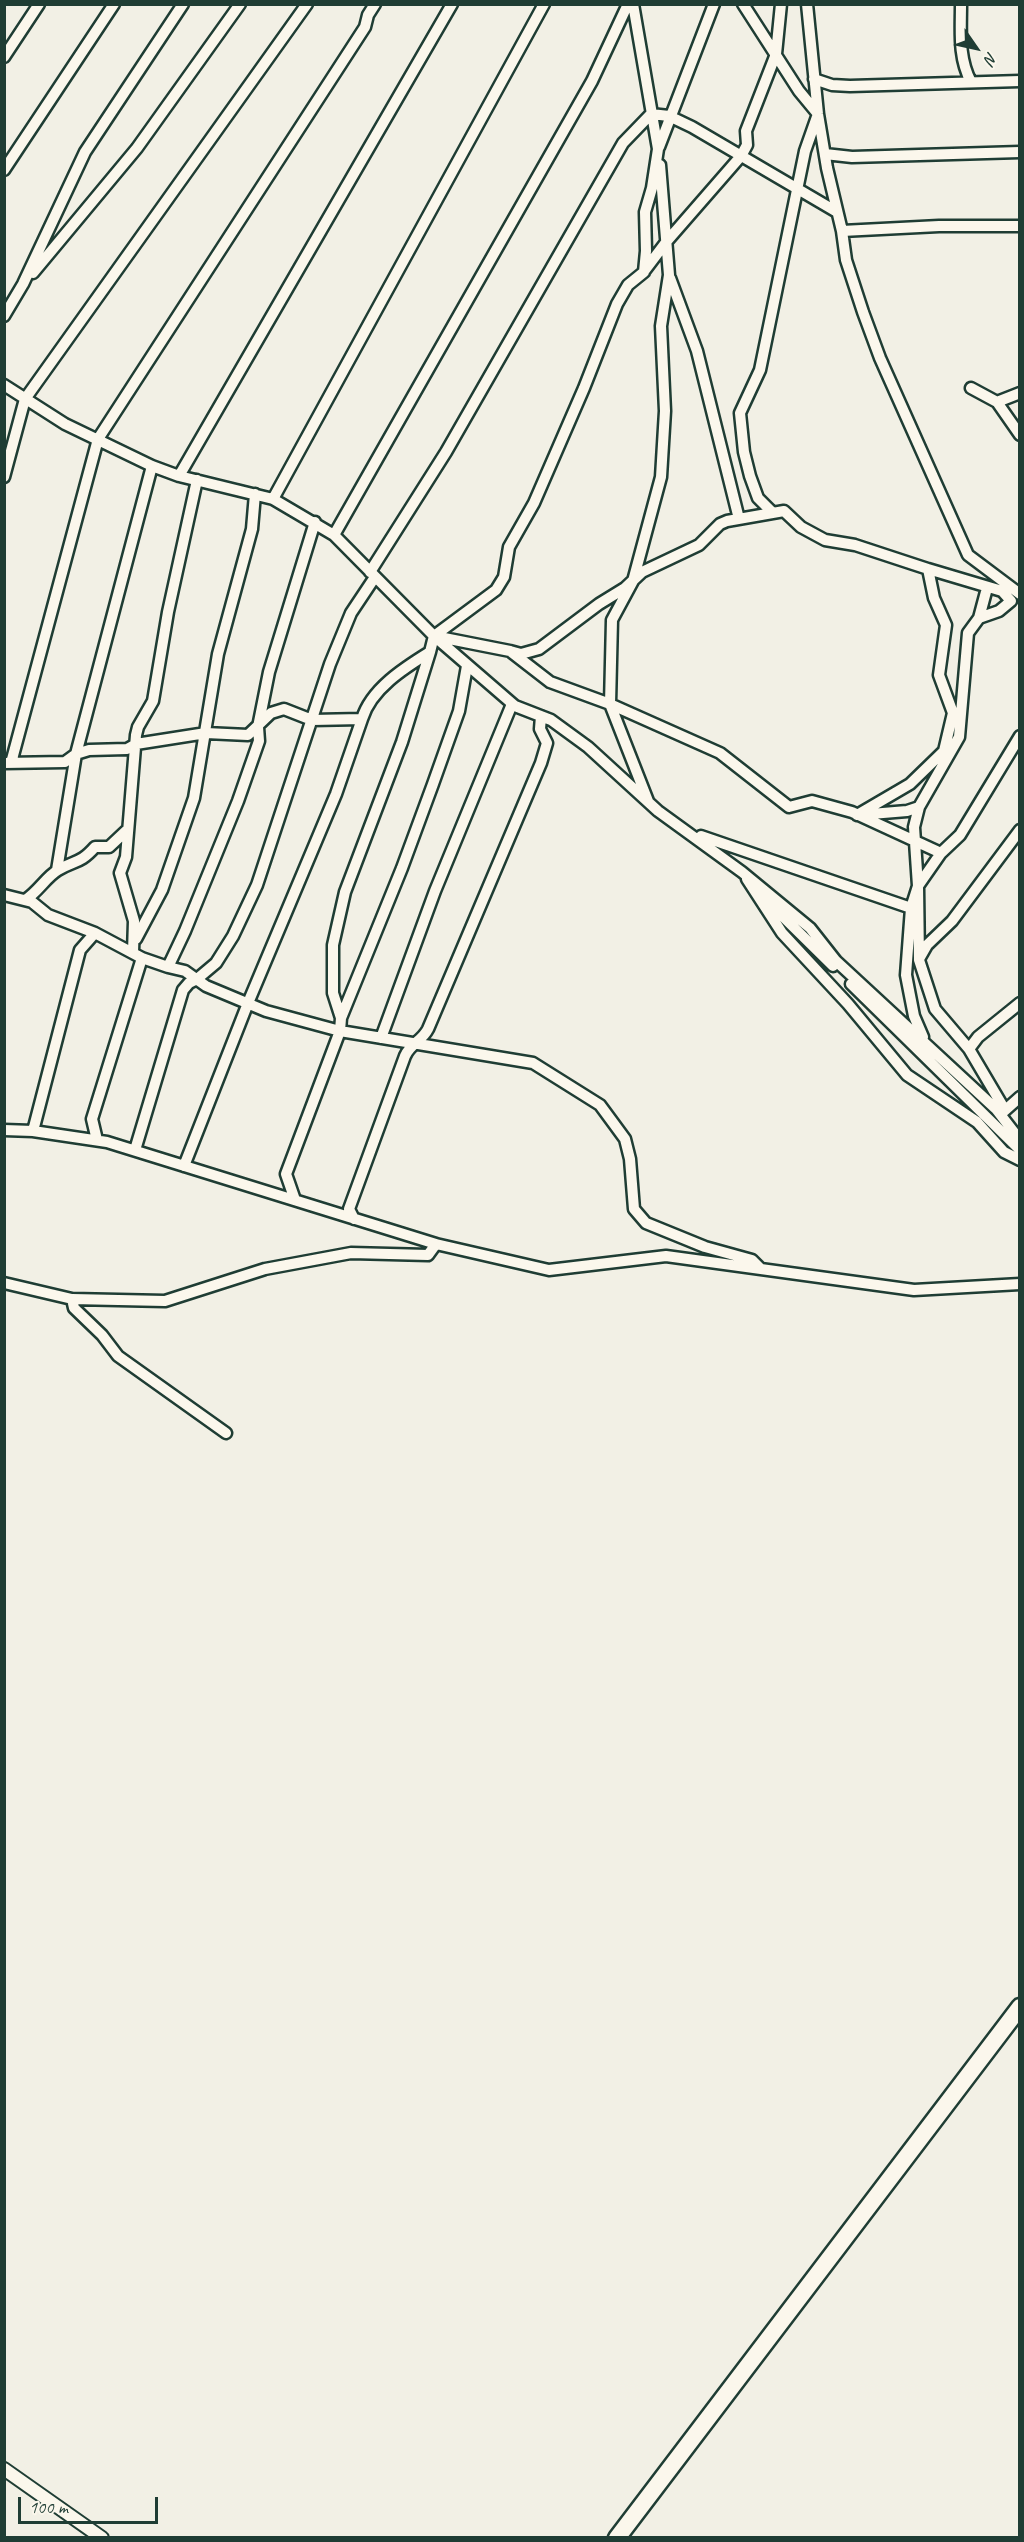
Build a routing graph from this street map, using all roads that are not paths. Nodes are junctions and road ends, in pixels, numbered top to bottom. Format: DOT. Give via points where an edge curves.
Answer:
graph roads {
  1 [pos="39,4"];
  2 [pos="114,4"];
  3 [pos="183,4"];
  4 [pos="240,4"];
  5 [pos="307,4"];
  6 [pos="375,4"];
  7 [pos="452,4"];
  8 [pos="544,4"];
  9 [pos="628,4"];
  10 [pos="633,4"];
  11 [pos="714,4"];
  12 [pos="743,4"];
  13 [pos="781,4"];
  14 [pos="807,4"];
  15 [pos="961,4"];
  16 [pos="776,54"];
  17 [pos="4,57"];
  18 [pos="814,79"];
  19 [pos="1020,81"];
  20 [pos="971,82"];
  21 [pos="651,114"];
  22 [pos="818,114"];
  23 [pos="669,116"];
  24 [pos="658,149"];
  25 [pos="1020,152"];
  26 [pos="825,154"];
  27 [pos="741,156"];
  28 [pos="4,170"];
  29 [pos="796,188"];
  30 [pos="837,212"];
  31 [pos="1020,226"];
  32 [pos="842,231"];
  33 [pos="667,241"];
  34 [pos="644,272"];
  35 [pos="669,275"];
  36 [pos="23,284"];
  37 [pos="4,316"];
  38 [pos="4,385"];
  39 [pos="970,388"];
  40 [pos="1020,393"];
  41 [pos="26,399"];
  42 [pos="997,402"];
  43 [pos="1020,435"];
  44 [pos="98,439"];
  45 [pos="152,466"];
  46 [pos="179,476"];
  47 [pos="4,477"];
  48 [pos="197,480"];
  49 [pos="255,494"];
  50 [pos="273,499"];
  51 [pos="773,513"];
  52 [pos="739,519"];
  53 [pos="315,522"];
  54 [pos="334,536"];
  55 [pos="928,568"];
  56 [pos="373,575"];
  57 [pos="633,580"];
  58 [pos="987,588"];
  59 [pos="1020,594"];
  60 [pos="979,618"];
  61 [pos="434,636"];
  62 [pos="510,651"];
  63 [pos="430,652"];
  64 [pos="467,666"];
  65 [pos="512,704"];
  66 [pos="610,704"];
  67 [pos="541,716"];
  68 [pos="362,719"];
  69 [pos="312,720"];
  70 [pos="258,727"];
  71 [pos="206,733"];
  72 [pos="1020,736"];
  73 [pos="136,744"];
  74 [pos="76,754"];
  75 [pos="8,763"];
  76 [pos="648,802"];
  77 [pos="919,807"];
  78 [pos="857,815"];
  79 [pos="1020,830"];
  80 [pos="126,831"];
  81 [pos="688,832"];
  82 [pos="917,842"];
  83 [pos="941,853"];
  84 [pos="57,870"];
  85 [pos="742,872"];
  86 [pos="751,886"];
  87 [pos="918,886"];
  88 [pos="4,895"];
  89 [pos="25,900"];
  90 [pos="911,908"];
  91 [pos="95,933"];
  92 [pos="137,950"];
  93 [pos="919,960"];
  94 [pos="168,967"];
  95 [pos="197,979"];
  96 [pos="248,1003"];
  97 [pos="1020,1003"];
  98 [pos="341,1018"];
  99 [pos="340,1031"];
  100 [pos="381,1038"];
  101 [pos="924,1042"];
  102 [pos="413,1044"];
  103 [pos="969,1049"];
  104 [pos="1020,1097"];
  105 [pos="1003,1112"];
  106 [pos="4,1130"];
  107 [pos="33,1131"];
  108 [pos="97,1140"];
  109 [pos="1020,1140"];
  110 [pos="135,1150"];
  111 [pos="1020,1150"];
  112 [pos="1020,1160"];
  113 [pos="184,1166"];
  114 [pos="295,1200"];
  115 [pos="354,1219"];
  116 [pos="436,1244"];
  117 [pos="762,1269"];
  118 [pos="4,1283"];
  119 [pos="1020,1284"];
  120 [pos="72,1299"];
  121 [pos="226,1433"];
  122 [pos="1020,2007"];
  123 [pos="4,2469"];
  124 [pos="102,2538"];
  125 [pos="617,2538"];
  1 -- 17 [label="street"];
  2 -- 28 [label="street"];
  3 -- 36 [label="street" via="85,152"];
  4 -- 36 [label="street" via="137,148"];
  5 -- 41 [label="street"];
  6 -- 44 [label="street" via="365,27"];
  7 -- 46 [label="street"];
  8 -- 50 [label="street"];
  9 -- 54 [label="street" via="592,81"];
  10 -- 21 [label="street"];
  11 -- 23 [label="street"];
  12 -- 16 [label="street"];
  13 -- 16 [label="street"];
  14 -- 18 [label="street"];
  15 -- 20 [label="street" via="960,45 963,68"];
  16 -- 22 [label="street"];
  16 -- 27 [label="street" via="746,131 747,145"];
  18 -- 20 [label="street" via="850,86"];
  18 -- 22 [label="street"];
  19 -- 20 [label="street"];
  21 -- 23 [label="street"];
  21 -- 24 [label="street"];
  21 -- 56 [label="street" via="623,143"];
  22 -- 26 [label="street"];
  22 -- 29 [label="street"];
  23 -- 24 [label="street"];
  23 -- 27 [label="street"];
  24 -- 33 [label="street"];
  24 -- 34 [label="street" via="645,212"];
  25 -- 26 [label="street" via="852,158"];
  26 -- 30 [label="street"];
  27 -- 29 [label="street"];
  27 -- 33 [label="street"];
  29 -- 30 [label="street"];
  29 -- 51 [label="street" via="760,370 740,413 750,476 758,498"];
  30 -- 32 [label="street"];
  31 -- 32 [label="street"];
  32 -- 59 [label="street" via="846,260 880,358 968,555"];
  33 -- 34 [label="street"];
  33 -- 35 [label="street"];
  34 -- 61 [label="street" via="628,285 617,304 534,503 509,547 504,577 496,590"];
  35 -- 52 [label="street" via="697,351"];
  35 -- 57 [label="street" via="661,326 665,411 661,477"];
  36 -- 37 [label="street"];
  38 -- 41 [label="street"];
  39 -- 42 [label="street"];
  40 -- 42 [label="street"];
  41 -- 44 [label="street" via="64,424"];
  41 -- 47 [label="street"];
  42 -- 43 [label="street"];
  44 -- 45 [label="street"];
  44 -- 75 [label="street"];
  45 -- 46 [label="street"];
  45 -- 74 [label="street"];
  46 -- 48 [label="street"];
  48 -- 49 [label="street"];
  48 -- 73 [label="street" via="153,701 138,726"];
  49 -- 50 [label="street"];
  49 -- 71 [label="street" via="252,528 218,654"];
  50 -- 53 [label="street"];
  51 -- 52 [label="street"];
  51 -- 55 [label="street" via="784,511 801,527 825,540 855,545"];
  52 -- 57 [label="street" via="720,524 699,545 656,564"];
  53 -- 54 [label="street"];
  53 -- 70 [label="street" via="269,672"];
  54 -- 56 [label="street"];
  55 -- 58 [label="street"];
  55 -- 78 [label="street" via="934,598 946,625 939,675 953,713 944,752 910,784"];
  56 -- 61 [label="street"];
  56 -- 69 [label="street" via="351,613"];
  57 -- 62 [label="street" via="539,649 520,654"];
  57 -- 66 [label="street" via="612,620"];
  58 -- 60 [label="street"];
  58 -- 60 [label="street" via="1002,591 1011,601 999,611"];
  60 -- 77 [label="street" via="968,633 959,737"];
  61 -- 62 [label="street"];
  61 -- 63 [label="street"];
  61 -- 64 [label="street"];
  62 -- 66 [label="street" via="550,682"];
  63 -- 68 [label="street" via="391,678"];
  63 -- 98 [label="street" via="402,742 345,892 333,945 333,993"];
  64 -- 65 [label="street"];
  64 -- 98 [label="street" via="459,711 437,773"];
  65 -- 67 [label="street"];
  65 -- 100 [label="street" via="430,902"];
  66 -- 76 [label="street"];
  66 -- 78 [label="street" via="720,753 789,807 812,801"];
  67 -- 76 [label="street" via="588,747"];
  67 -- 102 [label="street" via="540,729 547,743 542,763 428,1029"];
  68 -- 69 [label="street"];
  68 -- 96 [label="street" via="336,794"];
  69 -- 70 [label="street" via="284,709 271,713"];
  69 -- 95 [label="street" via="257,885 216,963"];
  70 -- 71 [label="street" via="248,735"];
  70 -- 94 [label="street" via="259,741 238,801"];
  71 -- 73 [label="street"];
  71 -- 92 [label="street" via="194,798"];
  72 -- 83 [label="street" via="960,836"];
  73 -- 74 [label="street"];
  73 -- 80 [label="street"];
  74 -- 75 [label="street" via="65,762"];
  74 -- 84 [label="street"];
  76 -- 81 [label="street"];
  77 -- 78 [label="street"];
  77 -- 82 [label="street" via="914,827"];
  78 -- 82 [label="street"];
  79 -- 93 [label="street"];
  80 -- 84 [label="street" via="109,847 95,847 83,860"];
  80 -- 92 [label="street" via="126,857 120,873 134,921"];
  81 -- 85 [label="street"];
  81 -- 90 [label="street"];
  82 -- 83 [label="street"];
  82 -- 87 [label="street"];
  83 -- 87 [label="street"];
  84 -- 89 [label="street"];
  85 -- 86 [label="street"];
  85 -- 101 [label="street" via="810,928 836,961"];
  86 -- 111 [label="street"];
  86 -- 112 [label="street" via="782,933 907,1076 977,1122 1004,1152"];
  87 -- 90 [label="street"];
  87 -- 93 [label="street"];
  88 -- 89 [label="street"];
  89 -- 91 [label="street" via="48,915"];
  90 -- 101 [label="street" via="906,975"];
  91 -- 92 [label="street"];
  91 -- 107 [label="street" via="80,950"];
  92 -- 94 [label="street"];
  92 -- 108 [label="street" via="92,1119"];
  93 -- 103 [label="street" via="935,1009"];
  94 -- 95 [label="street"];
  95 -- 96 [label="street"];
  95 -- 110 [label="street" via="183,990"];
  96 -- 99 [label="street"];
  96 -- 113 [label="street"];
  97 -- 103 [label="street"];
  98 -- 99 [label="street"];
  99 -- 100 [label="street"];
  99 -- 114 [label="street" via="286,1174"];
  100 -- 102 [label="street"];
  101 -- 105 [label="street"];
  102 -- 115 [label="street" via="408,1048 355,1190 349,1209"];
  102 -- 117 [label="street" via="533,1063 582,1092 600,1105 625,1139 634,1209 646,1223 752,1260"];
  103 -- 105 [label="street"];
  104 -- 105 [label="street"];
  105 -- 109 [label="street"];
  106 -- 107 [label="street"];
  107 -- 108 [label="street"];
  108 -- 110 [label="street"];
  110 -- 113 [label="street"];
  113 -- 114 [label="street"];
  114 -- 115 [label="street"];
  115 -- 116 [label="street"];
  116 -- 117 [label="street" via="549,1270 666,1256"];
  116 -- 120 [label="street" via="428,1255 351,1253 265,1269 165,1301"];
  117 -- 119 [label="street" via="914,1290"];
  118 -- 120 [label="street"];
  120 -- 121 [label="street" via="74,1308 118,1356"];
  122 -- 125 [label="highway"];
  123 -- 124 [label="street"];
}
